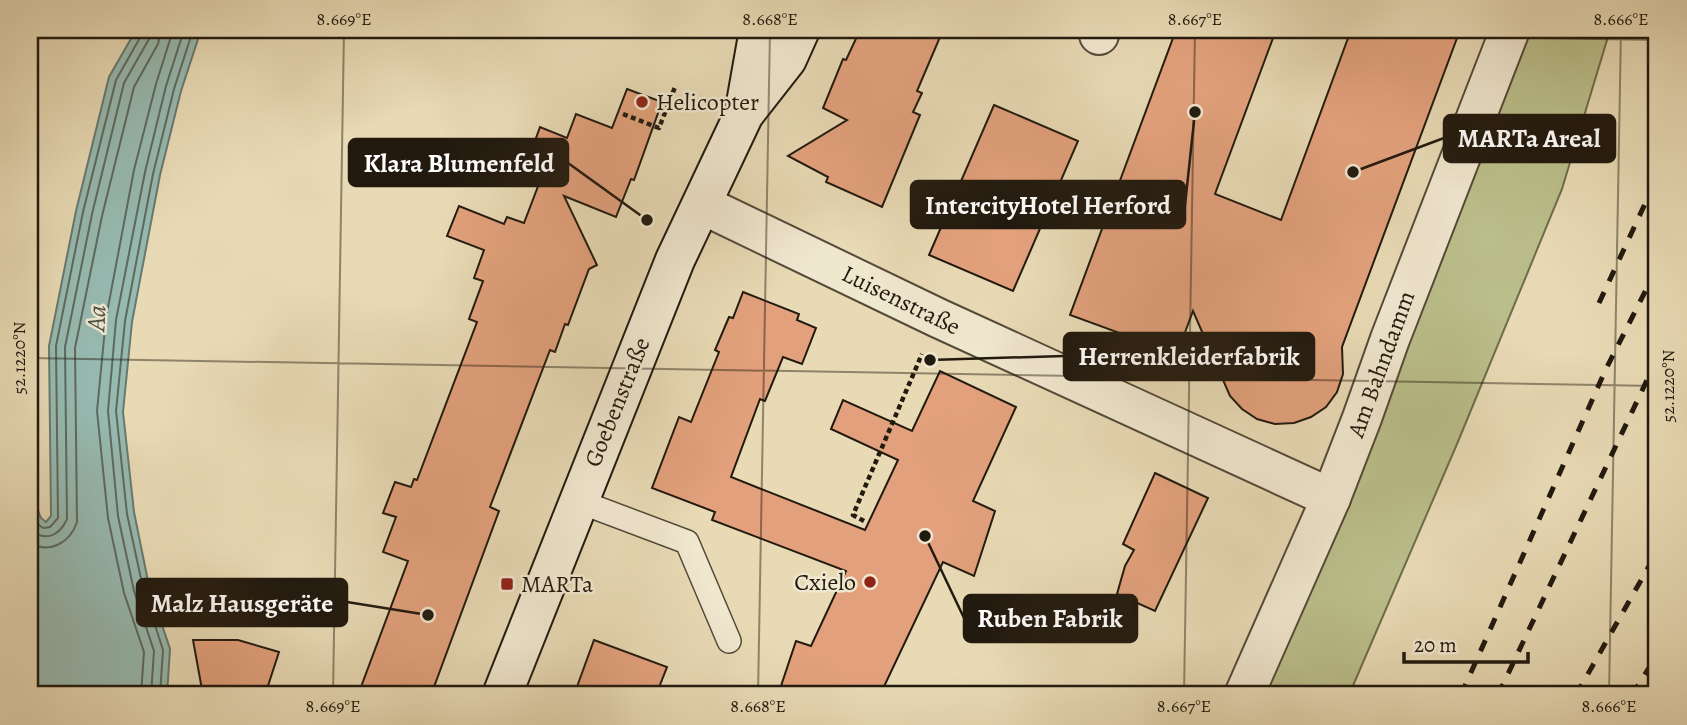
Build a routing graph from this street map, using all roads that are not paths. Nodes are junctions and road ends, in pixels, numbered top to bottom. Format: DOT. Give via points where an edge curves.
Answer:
graph roads {
  1 [pos="759,30"];
  2 [pos="800,30"];
  3 [pos="1510,30"];
  4 [pos="744,114"];
  5 [pos="703,205"];
  6 [pos="1331,498"];
  7 [pos="578,501"];
  8 [pos="729,641"];
  9 [pos="502,695"];
  10 [pos="1244,695"];
  1 -- 4 [label="street, Goebenstraße"];
  2 -- 4 [label="street, Goebenstraße" via="787,59"];
  3 -- 6 [label="street, Am Bahndamm"];
  4 -- 5 [label="street, Goebenstraße"];
  5 -- 6 [label="street, Luisenstraße"];
  5 -- 7 [label="street, Goebenstraße" via="675,260"];
  6 -- 10 [label="street, Am Bahndamm"];
  7 -- 8 [label="lane" via="687,542"];
  7 -- 9 [label="street, Goebenstraße"];
}
